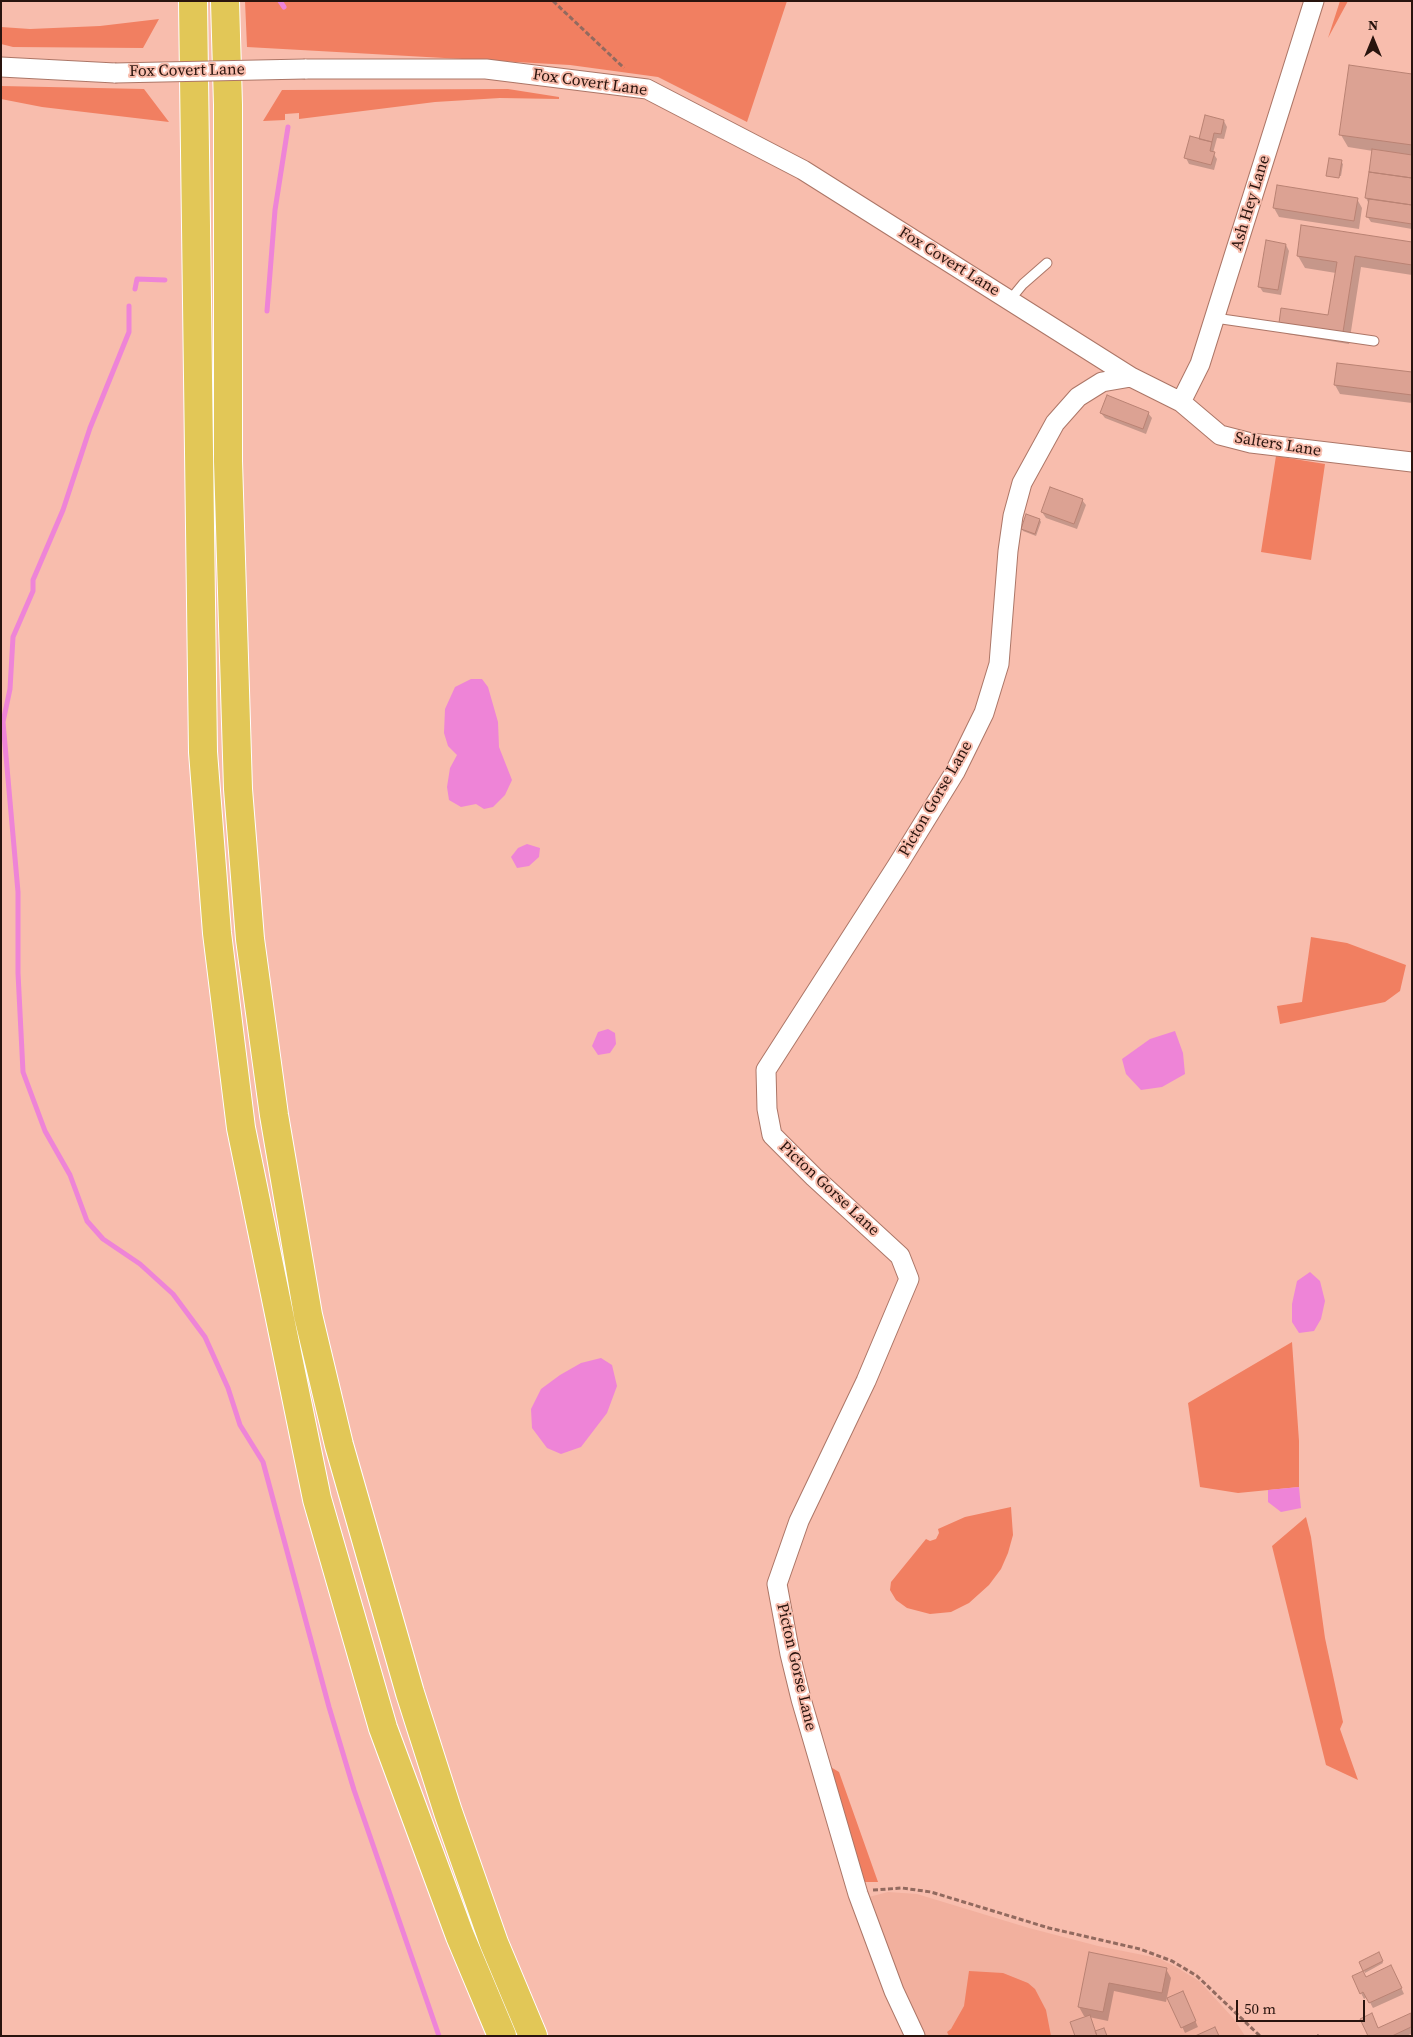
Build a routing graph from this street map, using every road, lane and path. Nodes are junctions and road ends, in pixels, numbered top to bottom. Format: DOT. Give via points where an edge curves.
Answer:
graph roads {
  1 [pos="193,1"];
  2 [pos="225,1"];
  3 [pos="553,1"];
  4 [pos="1314,1"];
  5 [pos="1,67"];
  6 [pos="647,89"];
  7 [pos="1047,263"];
  8 [pos="1009,300"];
  9 [pos="1214,318"];
  10 [pos="1374,340"];
  11 [pos="1131,378"];
  12 [pos="1181,402"];
  13 [pos="1412,462"];
  14 [pos="858,1894"];
  15 [pos="502,2036"];
  16 [pos="534,2036"];
  17 [pos="915,2036"];
  18 [pos="1260,2036"];
  1 -- 15 [label="highway" via="203,752 217,933 241,1128 317,1499 383,1728 460,1936"];
  2 -- 16 [label="highway" via="228,470 238,789 250,939 274,1115 308,1315 339,1445 448,1812 494,1943"];
  3 -- 6 [label="path"];
  4 -- 9 [label="street, Ash Hey Lane"];
  5 -- 6 [label="street, Fox Covert Lane, bridge" via="115,73 486,69"];
  6 -- 8 [label="street, Fox Covert Lane" via="803,170"];
  7 -- 8 [label="lane"];
  8 -- 11 [label="street, Fox Covert Lane"];
  9 -- 10 [label="lane"];
  9 -- 12 [label="street, Ash Hey Lane" via="1200,364"];
  11 -- 12 [label="street, Salters Lane"];
  11 -- 14 [label="street, Picton Gorse Lane" via="1102,382 1078,398 1055,424 1022,483 1008,551 999,664 984,713 950,779 766,1070 767,1109 772,1135 900,1256 909,1279 866,1381 800,1521 777,1584 801,1699"];
  12 -- 13 [label="street, Salters Lane" via="1220,435 1250,443"];
  14 -- 17 [label="street, Picton Gorse Lane" via="894,1991"];
  14 -- 18 [label="path" via="902,1888 931,1892 1040,1926 1140,1949 1172,1961 1197,1976"];
}
